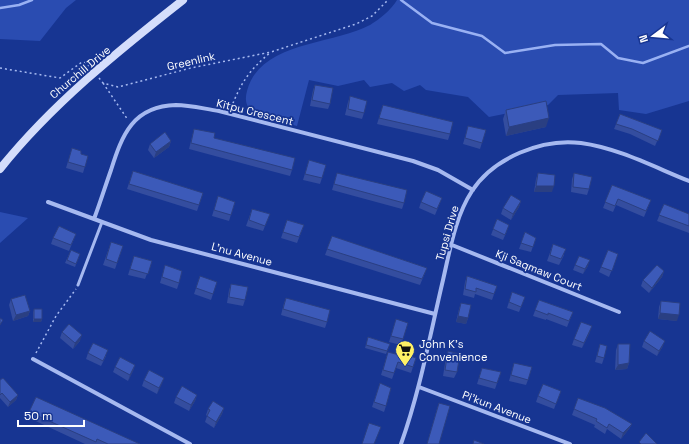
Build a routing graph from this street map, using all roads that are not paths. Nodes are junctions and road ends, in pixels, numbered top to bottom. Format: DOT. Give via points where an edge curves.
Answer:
graph roads {
  1 [pos="183,0"];
  2 [pos="0,169"];
  3 [pos="689,181"];
  4 [pos="473,190"];
  5 [pos="48,202"];
  6 [pos="94,219"];
  7 [pos="102,222"];
  8 [pos="452,245"];
  9 [pos="78,285"];
  10 [pos="619,312"];
  11 [pos="435,314"];
  12 [pos="33,359"];
  13 [pos="419,386"];
  14 [pos="190,444"];
  15 [pos="401,444"];
  16 [pos="570,444"];
  1 -- 2 [label="main road, Churchill Drive" via="43,119"];
  3 -- 4 [label="street, Tupsi Drive" via="604,148 568,142 542,146 513,156 495,168"];
  4 -- 6 [label="street, Kitpu Crescent" via="438,170 412,161 228,114 187,106 171,106 142,115 131,125 121,140"];
  4 -- 8 [label="street, Tupsi Drive" via="460,218"];
  5 -- 6 [label="street, L'nu Avenue"];
  6 -- 7 [label="street, L'nu Avenue"];
  7 -- 9 [label="lane"];
  7 -- 11 [label="street, L'nu Avenue" via="151,240"];
  8 -- 10 [label="street, Kji Saqmaw Court"];
  8 -- 11 [label="street, Tupsi Drive"];
  11 -- 13 [label="street, Tupsi Drive"];
  12 -- 14 [label="street"];
  13 -- 15 [label="street, Tupsi Drive"];
  13 -- 16 [label="street, Pi'kun Avenue"];
}
